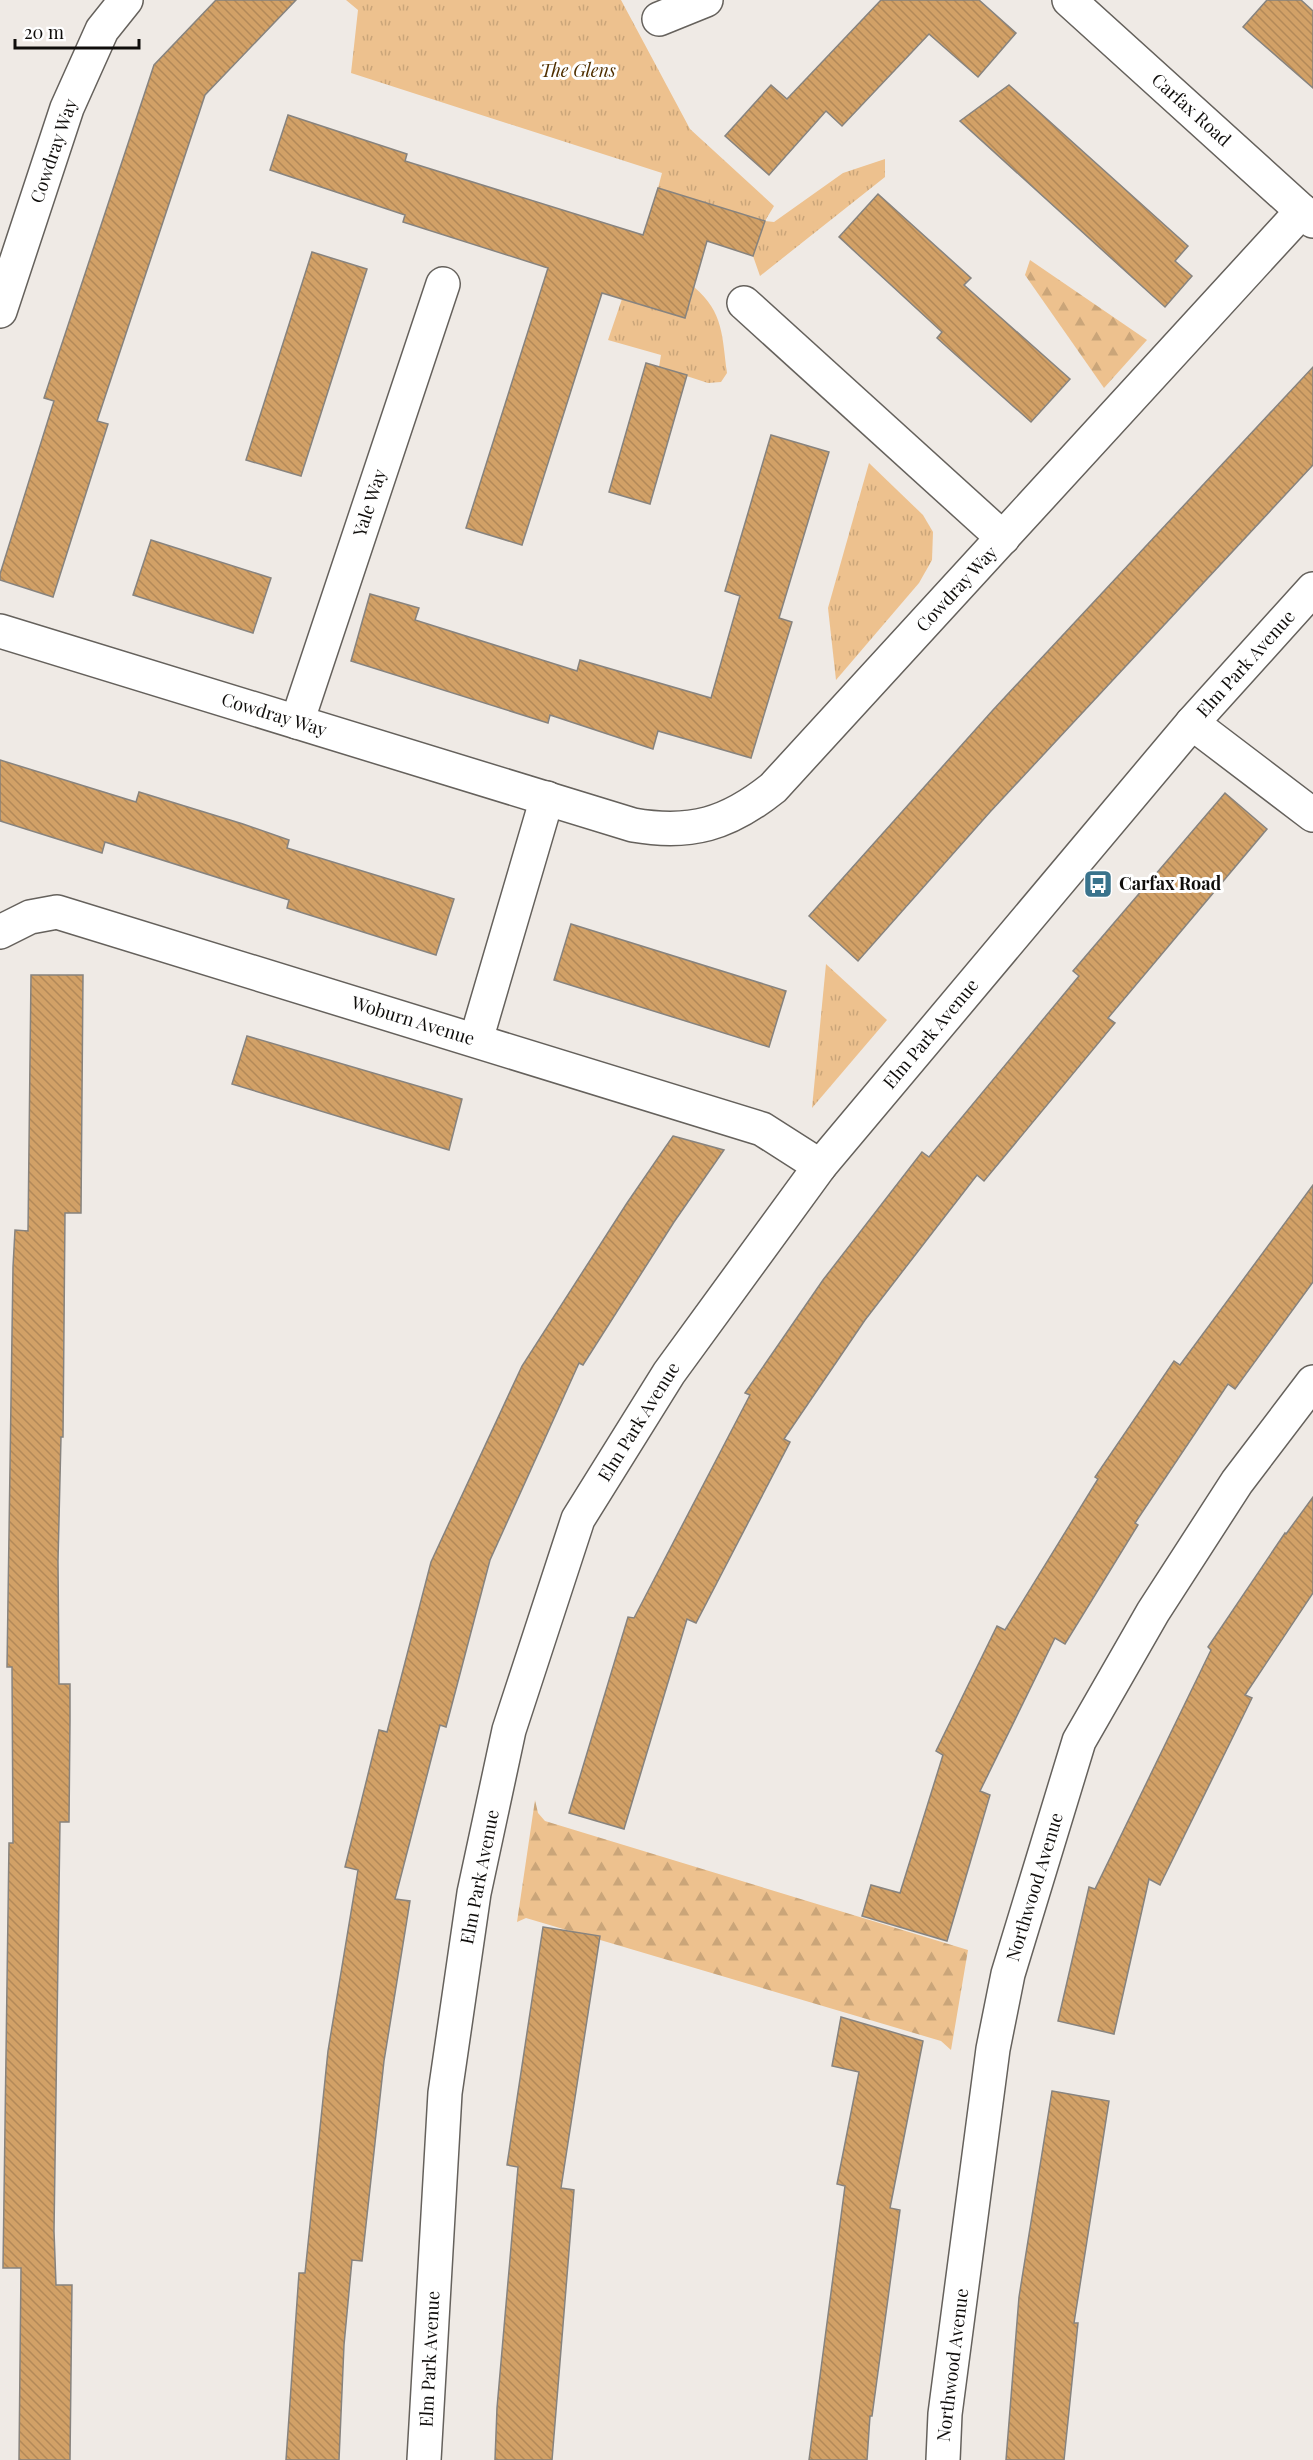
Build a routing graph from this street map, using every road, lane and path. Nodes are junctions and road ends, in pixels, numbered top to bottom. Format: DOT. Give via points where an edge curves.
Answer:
graph roads {
  1 [pos="126,0"];
  2 [pos="706,0"];
  3 [pos="1069,0"];
  4 [pos="659,19"];
  5 [pos="1308,216"];
  6 [pos="443,284"];
  7 [pos="744,303"];
  8 [pos="0,311"];
  9 [pos="1003,538"];
  10 [pos="1313,589"];
  11 [pos="0,631"];
  12 [pos="297,722"];
  13 [pos="1192,723"];
  14 [pos="547,798"];
  15 [pos="1313,815"];
  16 [pos="0,932"];
  17 [pos="476,1040"];
  18 [pos="820,1166"];
  19 [pos="1313,1382"];
  20 [pos="424,2460"];
  21 [pos="943,2460"];
  1 -- 8 [label="street, Cowdray Way" via="102,30 67,108"];
  2 -- 4 [label="street"];
  3 -- 5 [label="street, Carfax Road"];
  5 -- 9 [label="street, Cowdray Way"];
  6 -- 12 [label="street, Yale Way"];
  7 -- 9 [label="street"];
  9 -- 14 [label="street, Cowdray Way" via="773,788 732,817 683,830 658,830"];
  10 -- 13 [label="street, Elm Park Avenue"];
  11 -- 12 [label="street, Cowdray Way"];
  12 -- 14 [label="street, Cowdray Way"];
  13 -- 15 [label="street"];
  13 -- 18 [label="street, Elm Park Avenue"];
  14 -- 17 [label="street"];
  16 -- 17 [label="street, Woburn Avenue" via="30,917 57,912"];
  17 -- 18 [label="street, Woburn Avenue" via="762,1130"];
  18 -- 20 [label="street, Elm Park Avenue" via="669,1373 578,1519 509,1730 474,1893 445,2092"];
  19 -- 21 [label="street, Northwood Avenue" via="1237,1482 1153,1612 1079,1741 1008,1974 993,2049 945,2414"];
}
